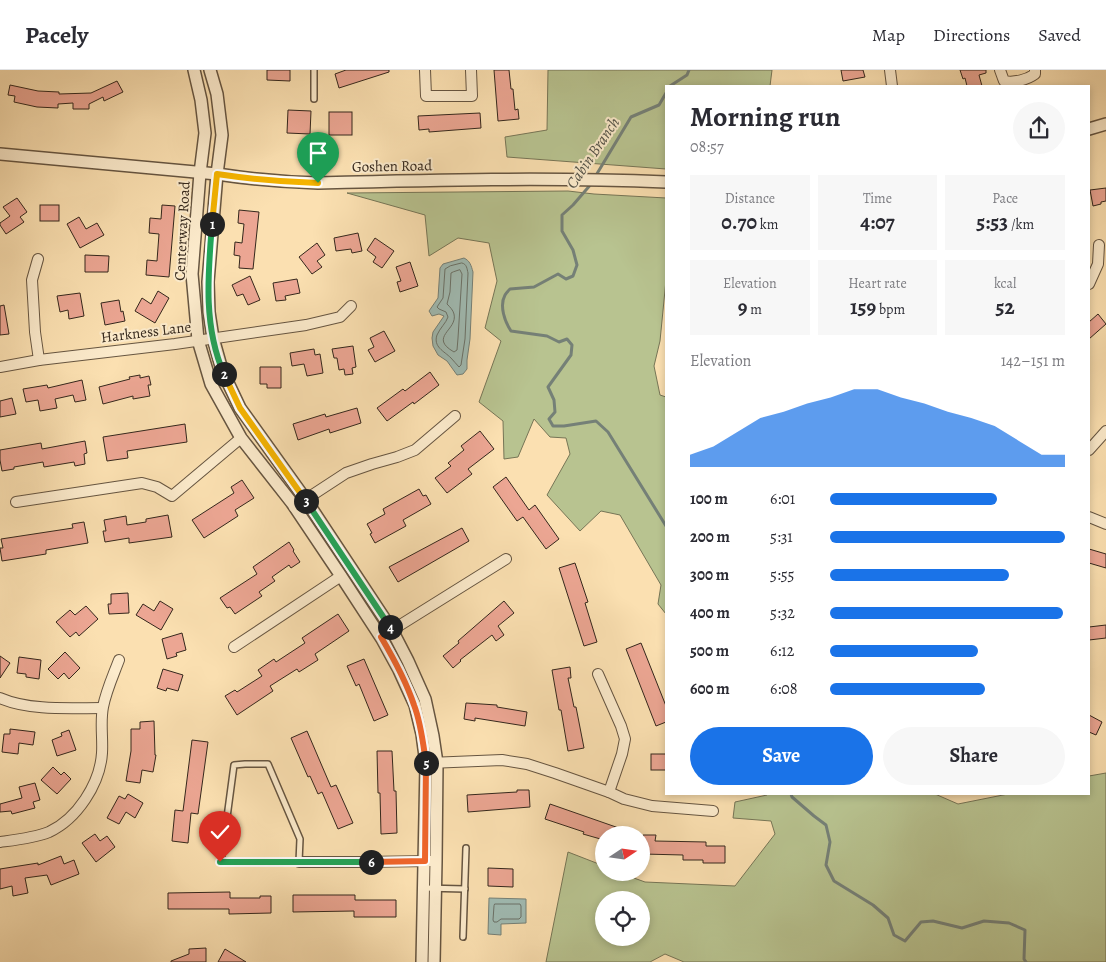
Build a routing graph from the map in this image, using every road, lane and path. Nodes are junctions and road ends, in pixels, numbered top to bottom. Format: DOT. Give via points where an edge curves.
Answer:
graph roads {
  1 [pos="194,70"];
  2 [pos="210,70"];
  3 [pos="314,70"];
  4 [pos="425,70"];
  5 [pos="471,70"];
  6 [pos="890,70"];
  7 [pos="1000,70"];
  8 [pos="1035,70"];
  9 [pos="892,85"];
  10 [pos="314,99"];
  11 [pos="1106,124"];
  12 [pos="1090,129"];
  13 [pos="0,154"];
  14 [pos="200,172"];
  15 [pos="217,174"];
  16 [pos="665,182"];
  17 [pos="1099,245"];
  18 [pos="38,259"];
  19 [pos="1090,282"];
  20 [pos="351,306"];
  21 [pos="213,338"];
  22 [pos="198,340"];
  23 [pos="39,360"];
  24 [pos="0,367"];
  25 [pos="455,416"];
  26 [pos="1106,431"];
  27 [pos="242,438"];
  28 [pos="1090,449"];
  29 [pos="306,500"];
  30 [pos="16,502"];
  31 [pos="294,507"];
  32 [pos="1090,517"];
  33 [pos="1106,524"];
  34 [pos="506,559"];
  35 [pos="341,576"];
  36 [pos="392,630"];
  37 [pos="381,637"];
  38 [pos="234,647"];
  39 [pos="119,660"];
  40 [pos="598,674"];
  41 [pos="0,698"];
  42 [pos="102,708"];
  43 [pos="431,763"];
  44 [pos="609,792"];
  45 [pos="713,811"];
  46 [pos="0,842"];
  47 [pos="466,848"];
  48 [pos="430,861"];
  49 [pos="299,862"];
  50 [pos="430,888"];
  51 [pos="465,889"];
  52 [pos="463,937"];
  53 [pos="422,962"];
  54 [pos="434,962"];
  1 -- 14 [label="street, Centerway Road" via="202,100 205,133"];
  2 -- 15 [label="street, Centerway Road" via="217,94 222,135"];
  3 -- 10 [label="lane"];
  4 -- 5 [label="street" via="426,96 472,96"];
  6 -- 9 [label="street"];
  7 -- 8 [label="street" via="1004,81 1011,82 1031,77"];
  11 -- 12 [label="street"];
  13 -- 14 [label="street, Goshen Road"];
  14 -- 15 [label="street, Goshen Road"];
  14 -- 22 [label="street, Centerway Road" via="192,274"];
  15 -- 16 [label="street, Goshen Road" via="318,183 487,178"];
  15 -- 21 [label="street, Centerway Road" via="208,282"];
  17 -- 19 [label="street" via="1098,264"];
  18 -- 23 [label="street" via="32,280"];
  20 -- 21 [label="street, Harkness Lane" via="340,317 322,322"];
  21 -- 22 [label="street, Harkness Lane"];
  21 -- 29 [label="street, Centerway Road" via="222,370 240,408"];
  22 -- 23 [label="street, Harkness Lane"];
  22 -- 27 [label="street, Centerway Road" via="211,384"];
  23 -- 24 [label="street, Harkness Lane"];
  25 -- 29 [label="street" via="415,450 346,473"];
  26 -- 28 [label="street"];
  27 -- 30 [label="street" via="172,496 142,482"];
  27 -- 31 [label="street, Centerway Road"];
  29 -- 31 [label="street"];
  29 -- 36 [label="street, Centerway Road"];
  31 -- 35 [label="street, Centerway Road"];
  32 -- 33 [label="street"];
  34 -- 36 [label="street"];
  35 -- 37 [label="street, Centerway Road"];
  35 -- 38 [label="street"];
  36 -- 37 [label="street"];
  36 -- 43 [label="street, Centerway Road" via="425,700 433,736"];
  37 -- 43 [label="street, Centerway Road" via="415,706"];
  39 -- 42 [label="street"];
  40 -- 44 [label="street" via="625,739"];
  41 -- 42 [label="street" via="34,707"];
  42 -- 46 [label="street" via="102,755 96,782 88,796 68,819 49,832"];
  43 -- 44 [label="street" via="502,760 526,764"];
  43 -- 48 [label="street, Centerway Road"];
  44 -- 45 [label="street" via="652,806"];
  47 -- 51 [label="lane"];
  48 -- 49 [label="street"];
  48 -- 50 [label="street, Centerway Road"];
  49 -- 49 [label="lane" via="300,839 268,764 234,765 220,862"];
  50 -- 51 [label="lane"];
  50 -- 53 [label="street, Centerway Road"];
  50 -- 54 [label="street, Centerway Road"];
  51 -- 52 [label="lane"];
}
